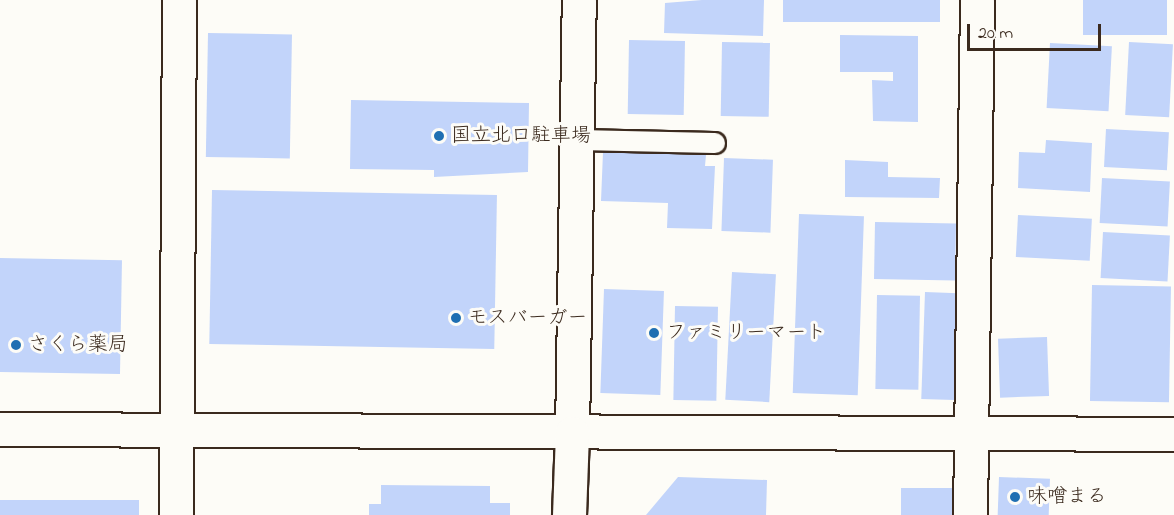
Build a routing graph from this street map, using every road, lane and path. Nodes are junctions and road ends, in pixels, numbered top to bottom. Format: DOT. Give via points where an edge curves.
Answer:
graph roads {
  1 [pos="179,0"];
  2 [pos="579,0"];
  3 [pos="976,0"];
  4 [pos="578,140"];
  5 [pos="715,143"];
  6 [pos="0,429"];
  7 [pos="176,430"];
  8 [pos="970,430"];
  9 [pos="572,433"];
  10 [pos="1174,434"];
  11 [pos="176,515"];
  12 [pos="569,515"];
  13 [pos="970,515"];
  1 -- 7 [label="street"];
  2 -- 4 [label="street"];
  3 -- 8 [label="street"];
  4 -- 5 [label="lane"];
  4 -- 9 [label="street"];
  6 -- 7 [label="street"];
  7 -- 9 [label="street"];
  7 -- 11 [label="street"];
  8 -- 9 [label="street"];
  8 -- 10 [label="street"];
  8 -- 13 [label="street"];
  9 -- 12 [label="street"];
}
